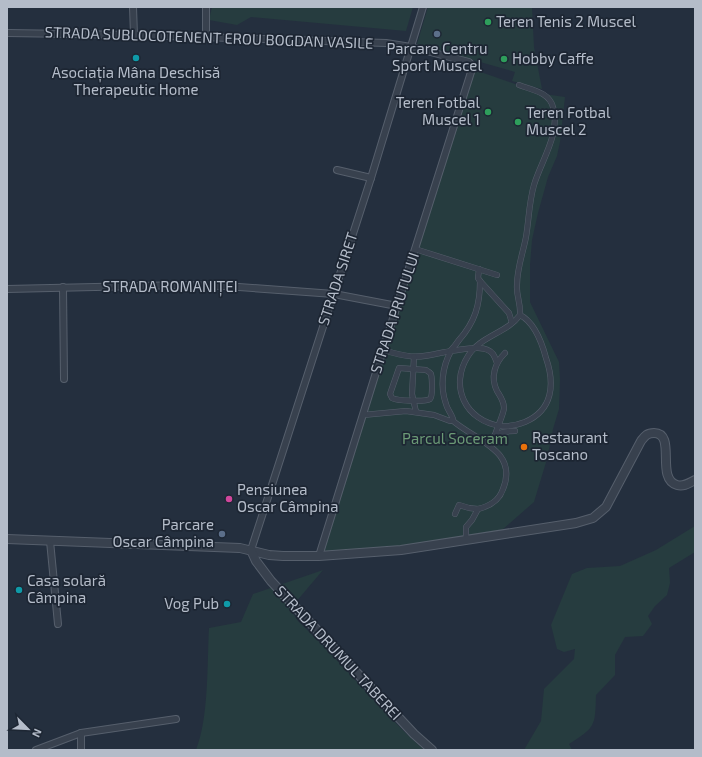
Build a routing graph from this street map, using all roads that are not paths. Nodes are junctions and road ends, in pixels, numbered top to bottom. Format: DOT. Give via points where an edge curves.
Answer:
graph roads {
  1 [pos="133,7"];
  2 [pos="206,7"];
  3 [pos="423,7"];
  4 [pos="7,32"];
  5 [pos="134,35"];
  6 [pos="206,37"];
  7 [pos="412,47"];
  8 [pos="519,85"];
  9 [pos="337,170"];
  10 [pos="371,178"];
  11 [pos="415,249"];
  12 [pos="479,269"];
  13 [pos="497,275"];
  14 [pos="480,282"];
  15 [pos="63,287"];
  16 [pos="7,289"];
  17 [pos="334,294"];
  18 [pos="397,306"];
  19 [pos="520,315"];
  20 [pos="512,323"];
  21 [pos="474,348"];
  22 [pos="383,350"];
  23 [pos="450,351"];
  24 [pos="505,353"];
  25 [pos="414,357"];
  26 [pos="498,363"];
  27 [pos="413,369"];
  28 [pos="64,379"];
  29 [pos="413,400"];
  30 [pos="416,412"];
  31 [pos="363,415"];
  32 [pos="452,420"];
  33 [pos="498,425"];
  34 [pos="515,431"];
  35 [pos="495,435"];
  36 [pos="488,444"];
  37 [pos="695,480"];
  38 [pos="478,509"];
  39 [pos="455,514"];
  40 [pos="7,539"];
  41 [pos="466,540"];
  42 [pos="50,541"];
  43 [pos="251,550"];
  44 [pos="319,556"];
  45 [pos="58,624"];
  46 [pos="176,719"];
  47 [pos="81,733"];
  48 [pos="49,748"];
  49 [pos="36,750"];
  50 [pos="81,750"];
  51 [pos="432,750"];
  1 -- 5 [label="street"];
  2 -- 6 [label="street"];
  3 -- 7 [label="street, STRADA SIRET"];
  4 -- 5 [label="street, STRADA SUBLOCOTENENT EROU BOGDAN VASILE"];
  5 -- 6 [label="street, STRADA SUBLOCOTENENT EROU BOGDAN VASILE"];
  6 -- 7 [label="street, STRADA SUBLOCOTENENT EROU BOGDAN VASILE" via="386,43"];
  7 -- 10 [label="street, STRADA SIRET"];
  7 -- 11 [label="street, STRADA PRUTULUI" via="469,62 472,65"];
  8 -- 19 [label="street" via="549,97 555,112 552,140 538,171 530,203 517,278"];
  9 -- 10 [label="street"];
  10 -- 17 [label="street, STRADA SIRET"];
  11 -- 12 [label="street"];
  11 -- 18 [label="street, STRADA PRUTULUI"];
  12 -- 13 [label="street"];
  12 -- 14 [label="street"];
  14 -- 20 [label="street" via="509,313"];
  14 -- 23 [label="street" via="475,317"];
  15 -- 16 [label="street, STRADA ROMANIȚEI"];
  15 -- 17 [label="street, STRADA ROMANIȚEI" via="224,286"];
  15 -- 28 [label="street"];
  17 -- 18 [label="street, STRADA ROMANIȚEI"];
  17 -- 43 [label="street, STRADA SIRET"];
  18 -- 22 [label="street, STRADA PRUTULUI"];
  19 -- 20 [label="street"];
  19 -- 33 [label="street" via="530,324 542,346 549,368 549,396 546,406 532,419 508,427"];
  20 -- 21 [label="street"];
  21 -- 23 [label="street"];
  21 -- 26 [label="street" via="489,350"];
  21 -- 33 [label="street" via="462,370 460,382 464,402 482,420"];
  22 -- 25 [label="street"];
  22 -- 31 [label="street, STRADA PRUTULUI"];
  23 -- 25 [label="street"];
  23 -- 32 [label="street" via="444,370 443,389"];
  24 -- 26 [label="street"];
  25 -- 27 [label="street"];
  26 -- 33 [label="street" via="494,372 494,384 504,406"];
  27 -- 29 [label="street"];
  27 -- 29 [label="street" via="430,372 432,394 430,399 425,401"];
  27 -- 29 [label="street" via="400,368 390,394 394,400"];
  29 -- 30 [label="street"];
  30 -- 31 [label="street"];
  30 -- 32 [label="street" via="434,415 446,421"];
  31 -- 44 [label="street, STRADA PRUTULUI"];
  32 -- 36 [label="street"];
  33 -- 35 [label="street"];
  34 -- 35 [label="street"];
  35 -- 36 [label="street"];
  36 -- 38 [label="street" via="497,451 506,465 506,480 498,498 490,505"];
  37 -- 41 [label="street" via="680,486 669,479 666,470 665,442 657,433 650,433 641,441 606,507 593,518 576,523"];
  38 -- 39 [label="street" via="459,505"];
  38 -- 41 [label="street" via="466,527"];
  40 -- 42 [label="street"];
  41 -- 44 [label="street" via="401,550"];
  42 -- 43 [label="street"];
  42 -- 45 [label="street"];
  43 -- 44 [label="street" via="269,555"];
  43 -- 51 [label="street, STRADA DRUMUL TABEREI" via="272,581 414,734"];
  46 -- 47 [label="street"];
  47 -- 48 [label="street"];
  47 -- 50 [label="street"];
  48 -- 49 [label="street"];
}
